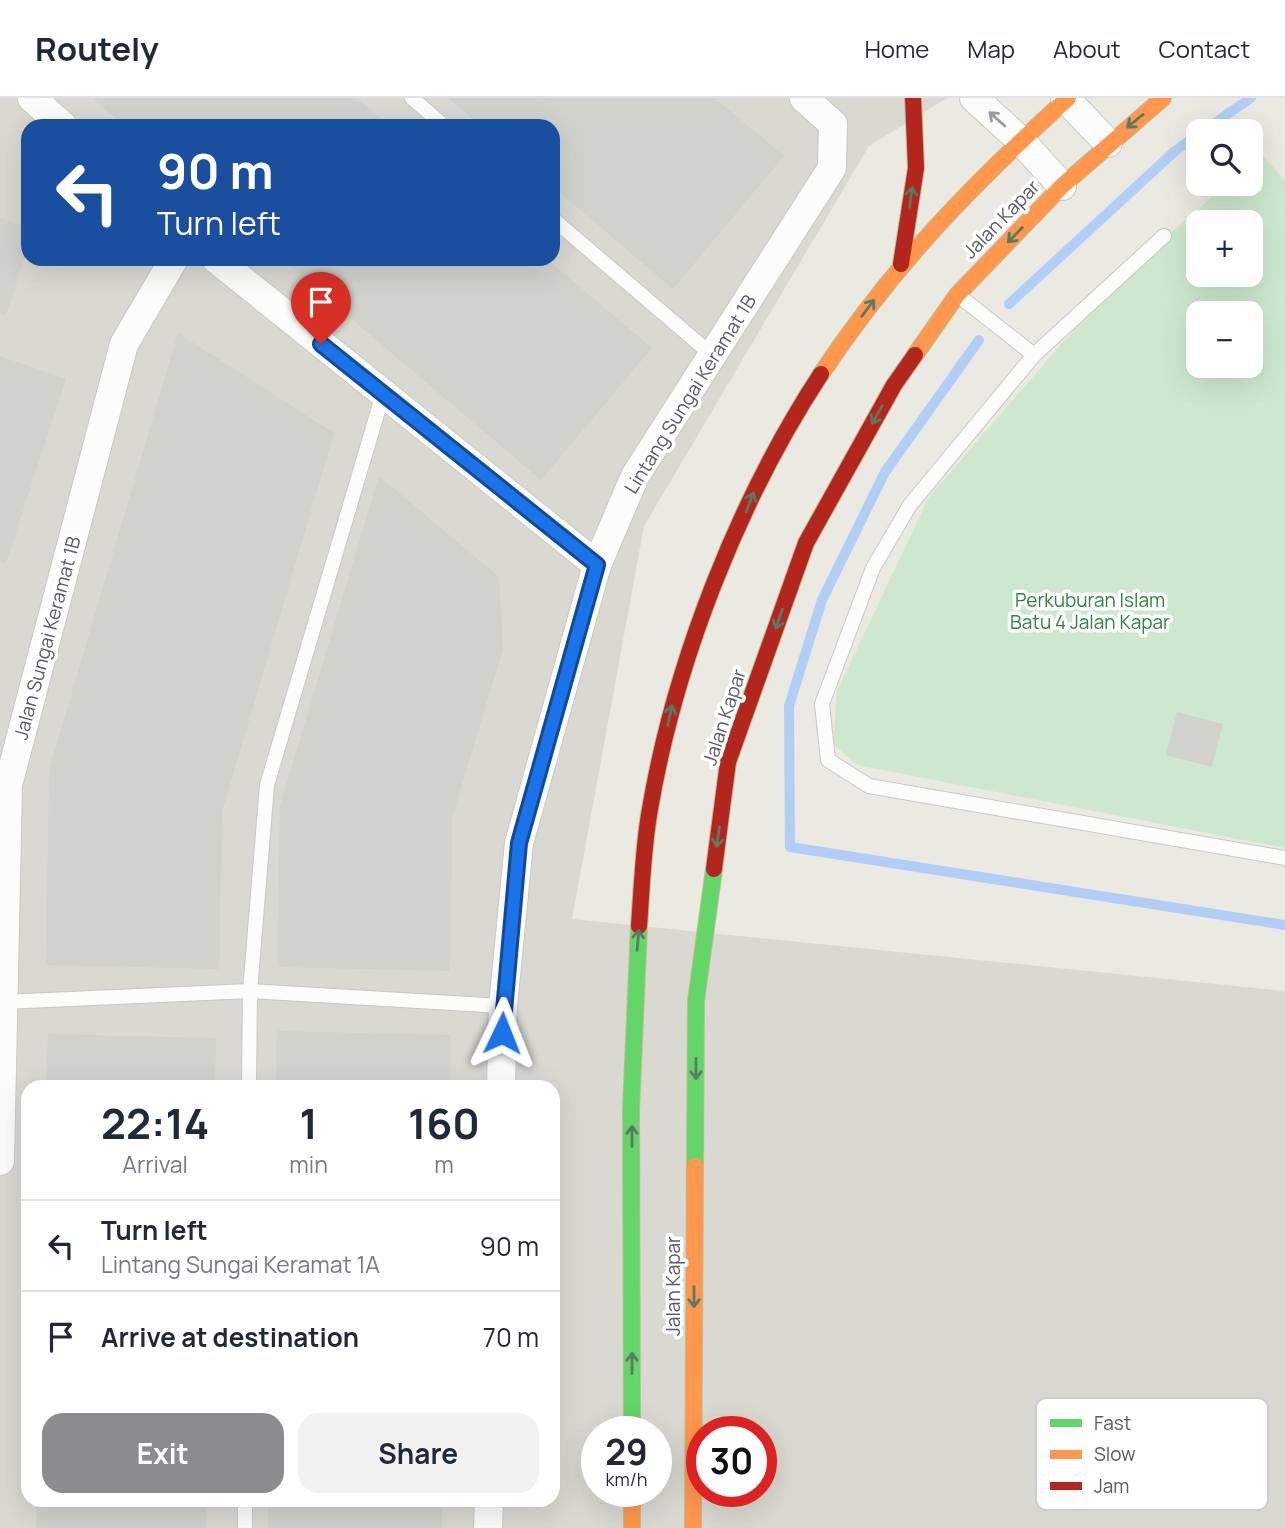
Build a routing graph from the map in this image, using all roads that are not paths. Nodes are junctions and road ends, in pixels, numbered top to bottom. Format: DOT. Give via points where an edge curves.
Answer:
graph roads {
  1 [pos="32,98"];
  2 [pos="412,98"];
  3 [pos="804,98"];
  4 [pos="913,98"];
  5 [pos="974,98"];
  6 [pos="1067,98"];
  7 [pos="1163,98"];
  8 [pos="55,119"];
  9 [pos="436,119"];
  10 [pos="1021,141"];
  11 [pos="1108,144"];
  12 [pos="1062,186"];
  13 [pos="560,225"];
  14 [pos="1164,236"];
  15 [pos="901,264"];
  16 [pos="170,266"];
  17 [pos="225,266"];
  18 [pos="957,295"];
  19 [pos="712,355"];
  20 [pos="1034,355"];
  21 [pos="383,394"];
  22 [pos="597,565"];
  23 [pos="4,784"];
  24 [pos="1285,858"];
  25 [pos="250,991"];
  26 [pos="3,1002"];
  27 [pos="503,1006"];
  28 [pos="249,1080"];
  29 [pos="501,1080"];
  30 [pos="0,1161"];
  31 [pos="632,1416"];
  32 [pos="245,1507"];
  33 [pos="489,1507"];
  34 [pos="632,1507"];
  35 [pos="244,1528"];
  36 [pos="488,1528"];
  37 [pos="632,1528"];
  38 [pos="693,1528"];
  1 -- 8 [label="street"];
  2 -- 9 [label="lane"];
  3 -- 19 [label="street, Lintang Sungai Keramat 1B" via="833,124 832,168"];
  15 -- 4 [label="highway, one-way" via="916,168"];
  10 -- 5 [label="street, one-way"];
  6 -- 10 [label="highway, Jalan Kapar"];
  6 -- 11 [label="street"];
  7 -- 11 [label="highway, Jalan Kapar, one-way"];
  10 -- 12 [label="street"];
  10 -- 15 [label="highway, Jalan Kapar"];
  11 -- 12 [label="highway, Jalan Kapar"];
  12 -- 18 [label="highway, Jalan Kapar, one-way"];
  13 -- 19 [label="lane"];
  14 -- 20 [label="lane"];
  31 -- 15 [label="highway, Jalan Kapar, one-way" via="632,1008 650,810 674,696 755,489 840,346"];
  16 -- 23 [label="street, Jalan Sungai Keramat 1B" via="124,344"];
  17 -- 21 [label="street"];
  18 -- 20 [label="lane"];
  18 -- 38 [label="highway, Jalan Kapar, one-way" via="894,384 806,543 729,762 696,1001"];
  19 -- 22 [label="street, Lintang Sungai Keramat 1B" via="635,476"];
  20 -- 24 [label="lane" via="909,505 873,568 822,704 828,760 869,786"];
  21 -- 22 [label="street"];
  21 -- 25 [label="lane" via="267,785"];
  22 -- 27 [label="street, Lintang Sungai Keramat 1B" via="519,843"];
  23 -- 26 [label="street, Jalan Sungai Keramat 1B"];
  25 -- 26 [label="lane"];
  25 -- 27 [label="lane"];
  25 -- 28 [label="lane"];
  26 -- 30 [label="street, Jalan Sungai Keramat 1B"];
  27 -- 29 [label="street, Lintang Sungai Keramat 1B"];
  32 -- 35 [label="lane"];
  33 -- 36 [label="street"];
  34 -- 37 [label="highway"];
}
